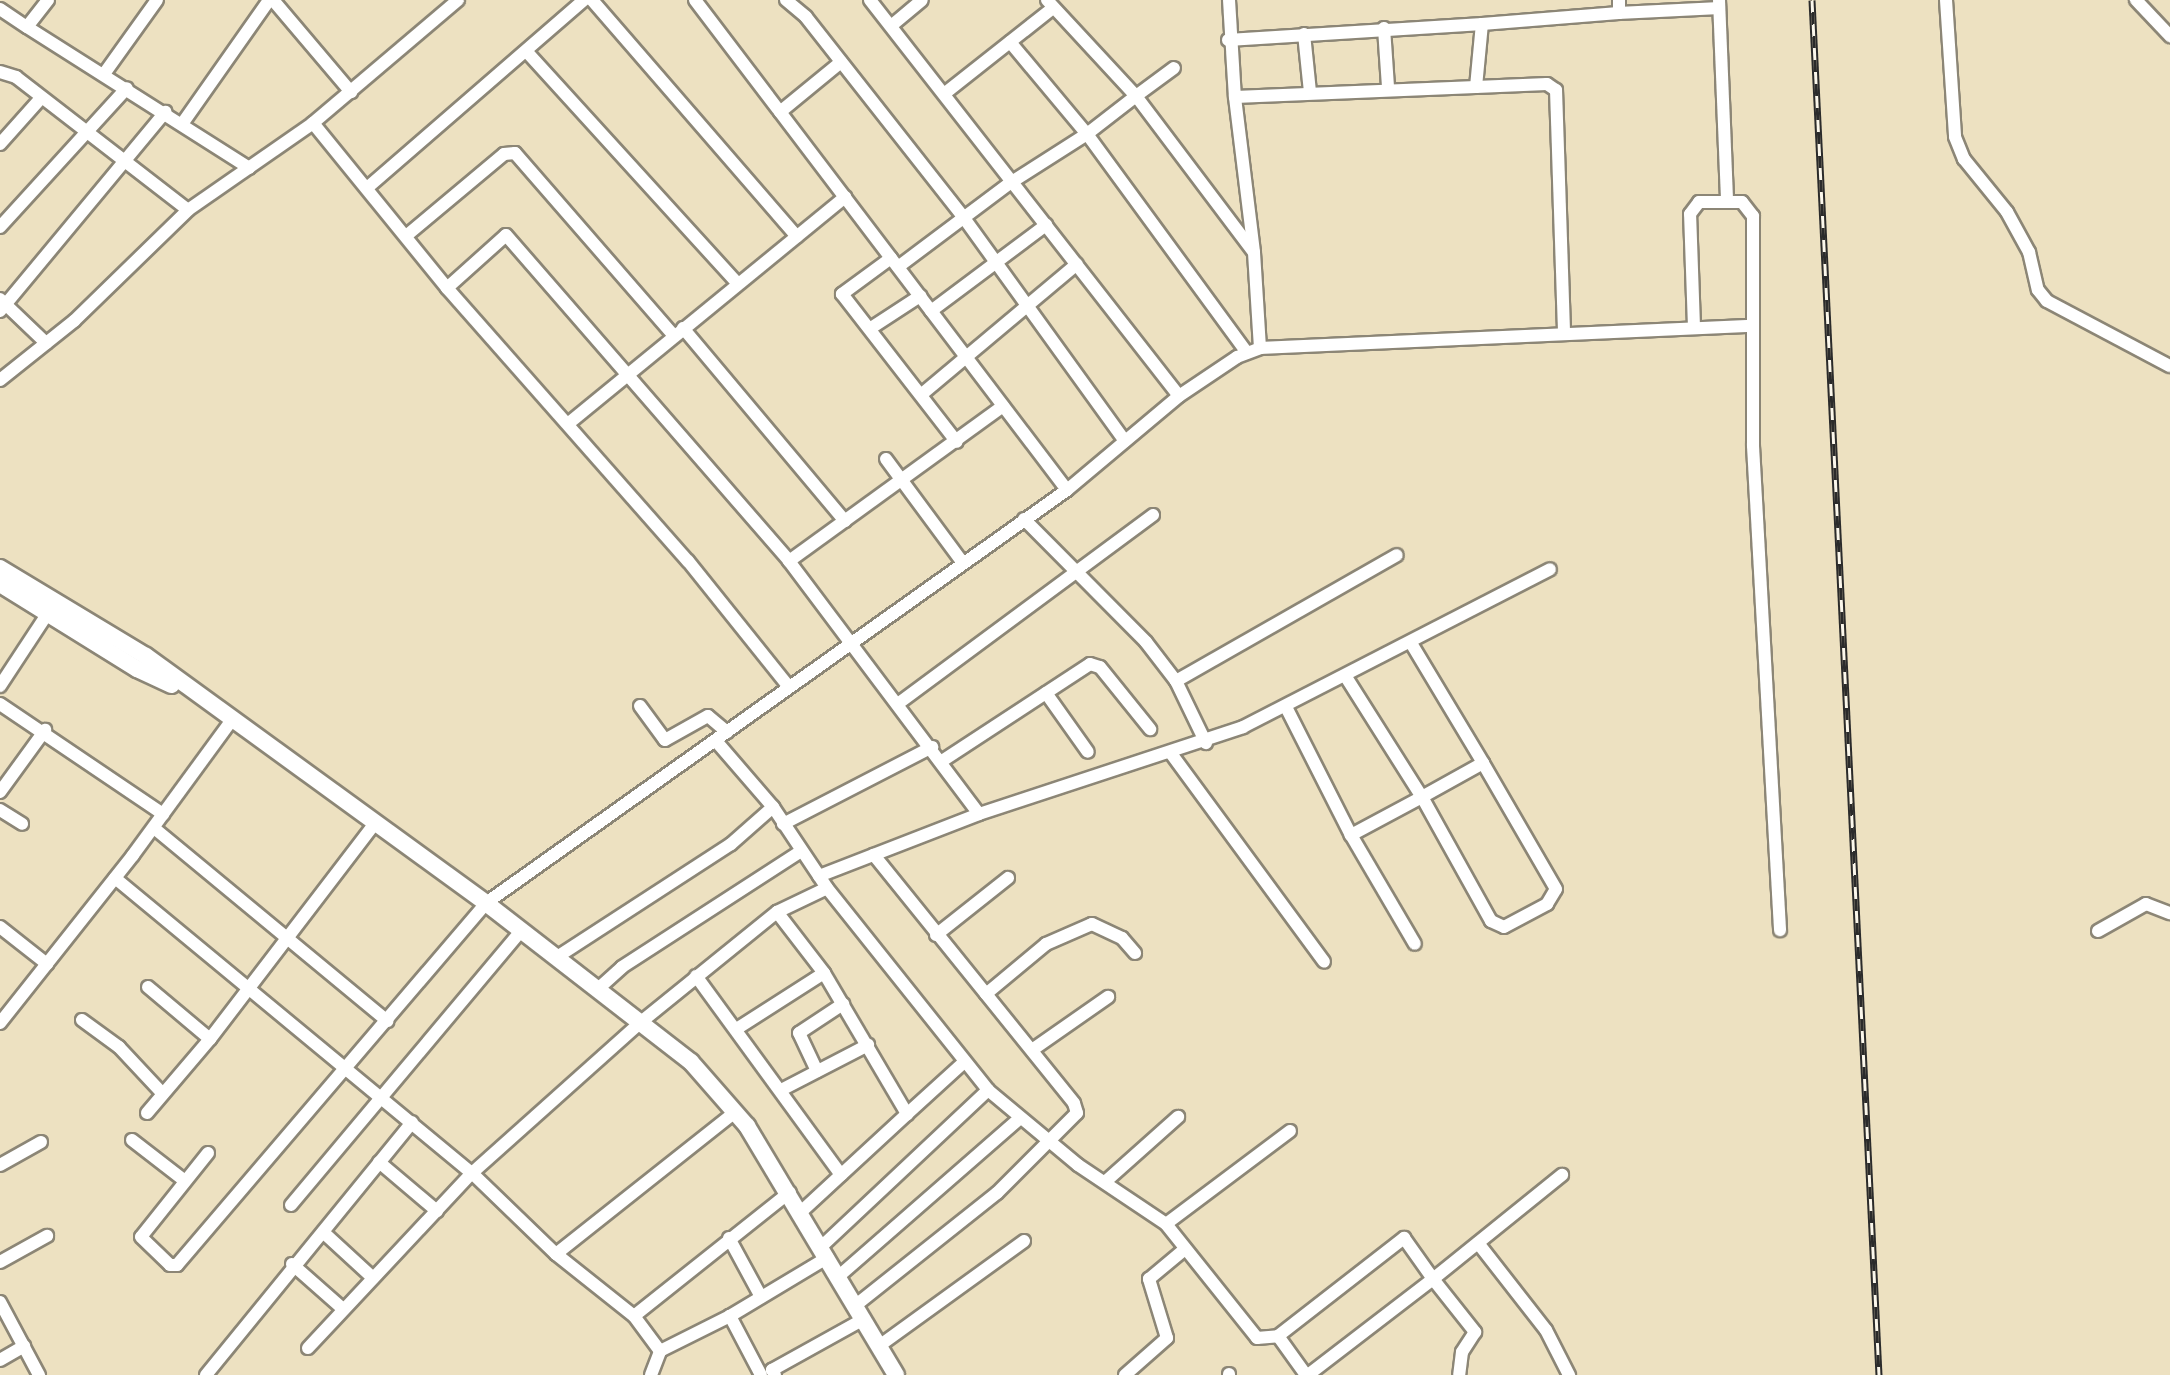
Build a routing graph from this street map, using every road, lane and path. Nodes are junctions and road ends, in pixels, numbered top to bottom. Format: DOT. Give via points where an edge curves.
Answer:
graph roads {
  1 [pos="48,0"];
  2 [pos="157,0"];
  3 [pos="271,0"];
  4 [pos="458,0"];
  5 [pos="584,0"];
  6 [pos="592,0"];
  7 [pos="695,0"];
  8 [pos="786,0"];
  9 [pos="870,0"];
  10 [pos="922,0"];
  11 [pos="1229,0"];
  12 [pos="1946,0"];
  13 [pos="2136,0"];
  14 [pos="1050,4"];
  15 [pos="1719,4"];
  16 [pos="1619,6"];
  17 [pos="0,9"];
  18 [pos="1482,24"];
  19 [pos="891,26"];
  20 [pos="27,27"];
  21 [pos="1384,28"];
  22 [pos="1304,34"];
  23 [pos="2170,36"];
  24 [pos="1228,40"];
  25 [pos="1010,42"];
  26 [pos="527,52"];
  27 [pos="841,62"];
  28 [pos="1174,68"];
  29 [pos="0,72"];
  30 [pos="104,74"];
  31 [pos="1388,87"];
  32 [pos="1476,87"];
  33 [pos="127,88"];
  34 [pos="351,92"];
  35 [pos="1310,92"];
  36 [pos="944,94"];
  37 [pos="1136,96"];
  38 [pos="1235,97"];
  39 [pos="41,98"];
  40 [pos="165,112"];
  41 [pos="780,112"];
  42 [pos="313,123"];
  43 [pos="182,124"];
  44 [pos="87,133"];
  45 [pos="1087,134"];
  46 [pos="0,144"];
  47 [pos="128,163"];
  48 [pos="249,168"];
  49 [pos="1010,183"];
  50 [pos="367,188"];
  51 [pos="845,197"];
  52 [pos="1727,201"];
  53 [pos="188,210"];
  54 [pos="964,218"];
  55 [pos="1046,225"];
  56 [pos="0,227"];
  57 [pos="406,236"];
  58 [pos="797,237"];
  59 [pos="1254,252"];
  60 [pos="895,262"];
  61 [pos="997,262"];
  62 [pos="1077,264"];
  63 [pos="737,283"];
  64 [pos="447,288"];
  65 [pos="920,296"];
  66 [pos="2,305"];
  67 [pos="1026,307"];
  68 [pos="931,311"];
  69 [pos="1752,326"];
  70 [pos="1694,327"];
  71 [pos="871,328"];
  72 [pos="678,332"];
  73 [pos="1564,334"];
  74 [pos="46,343"];
  75 [pos="1253,351"];
  76 [pos="968,359"];
  77 [pos="2170,366"];
  78 [pos="628,374"];
  79 [pos="0,380"];
  80 [pos="922,394"];
  81 [pos="1179,396"];
  82 [pos="1003,406"];
  83 [pos="569,423"];
  84 [pos="1125,441"];
  85 [pos="957,442"];
  86 [pos="886,459"];
  87 [pos="902,481"];
  88 [pos="1067,490"];
  89 [pos="1153,515"];
  90 [pos="1024,519"];
  91 [pos="845,521"];
  92 [pos="1397,555"];
  93 [pos="789,561"];
  94 [pos="963,563"];
  95 [pos="0,568"];
  96 [pos="1550,569"];
  97 [pos="1074,573"];
  98 [pos="0,584"];
  99 [pos="48,613"];
  100 [pos="852,642"];
  101 [pos="1411,643"];
  102 [pos="1346,677"];
  103 [pos="1176,681"];
  104 [pos="0,686"];
  105 [pos="789,687"];
  106 [pos="191,693"];
  107 [pos="1046,693"];
  108 [pos="899,703"];
  109 [pos="0,704"];
  110 [pos="640,706"];
  111 [pos="1286,707"];
  112 [pos="231,721"];
  113 [pos="1150,729"];
  114 [pos="45,730"];
  115 [pos="722,736"];
  116 [pos="1206,743"];
  117 [pos="932,747"];
  118 [pos="1088,752"];
  119 [pos="1170,752"];
  120 [pos="942,761"];
  121 [pos="1483,763"];
  122 [pos="0,792"];
  123 [pos="1422,797"];
  124 [pos="773,807"];
  125 [pos="0,810"];
  126 [pos="163,814"];
  127 [pos="979,814"];
  128 [pos="376,822"];
  129 [pos="22,824"];
  130 [pos="783,824"];
  131 [pos="154,828"];
  132 [pos="1351,835"];
  133 [pos="801,851"];
  134 [pos="874,855"];
  135 [pos="115,878"];
  136 [pos="1008,878"];
  137 [pos="823,882"];
  138 [pos="486,903"];
  139 [pos="777,912"];
  140 [pos="2170,913"];
  141 [pos="0,927"];
  142 [pos="522,930"];
  143 [pos="1780,930"];
  144 [pos="2098,931"];
  145 [pos="936,935"];
  146 [pos="286,939"];
  147 [pos="1415,944"];
  148 [pos="1135,953"];
  149 [pos="557,957"];
  150 [pos="1324,962"];
  151 [pos="47,964"];
  152 [pos="824,973"];
  153 [pos="696,976"];
  154 [pos="148,987"];
  155 [pos="599,988"];
  156 [pos="246,989"];
  157 [pos="986,994"];
  158 [pos="1108,997"];
  159 [pos="843,1004"];
  160 [pos="82,1020"];
  161 [pos="387,1021"];
  162 [pos="641,1022"];
  163 [pos="0,1023"];
  164 [pos="738,1028"];
  165 [pos="210,1039"];
  166 [pos="868,1045"];
  167 [pos="1032,1050"];
  168 [pos="963,1063"];
  169 [pos="344,1071"];
  170 [pos="817,1071"];
  171 [pos="783,1089"];
  172 [pos="988,1090"];
  173 [pos="163,1094"];
  174 [pos="378,1100"];
  175 [pos="735,1112"];
  176 [pos="147,1113"];
  177 [pos="907,1114"];
  178 [pos="1178,1117"];
  179 [pos="1019,1119"];
  180 [pos="412,1122"];
  181 [pos="1290,1131"];
  182 [pos="132,1140"];
  183 [pos="41,1142"];
  184 [pos="1051,1144"];
  185 [pos="208,1153"];
  186 [pos="379,1162"];
  187 [pos="0,1165"];
  188 [pos="472,1173"];
  189 [pos="841,1175"];
  190 [pos="1562,1175"];
  191 [pos="185,1181"];
  192 [pos="1105,1182"];
  193 [pos="790,1192"];
  194 [pos="291,1205"];
  195 [pos="437,1211"];
  196 [pos="802,1211"];
  197 [pos="1166,1224"];
  198 [pos="323,1232"];
  199 [pos="47,1236"];
  200 [pos="729,1238"];
  201 [pos="1024,1241"];
  202 [pos="1478,1243"];
  203 [pos="1185,1249"];
  204 [pos="825,1252"];
  205 [pos="556,1254"];
  206 [pos="0,1262"];
  207 [pos="292,1264"];
  208 [pos="839,1276"];
  209 [pos="373,1278"];
  210 [pos="1433,1279"];
  211 [pos="761,1297"];
  212 [pos="0,1302"];
  213 [pos="343,1309"];
  214 [pos="860,1312"];
  215 [pos="634,1316"];
  216 [pos="730,1316"];
  217 [pos="1278,1336"];
  218 [pos="24,1346"];
  219 [pos="879,1346"];
  220 [pos="308,1348"];
  221 [pos="660,1351"];
  222 [pos="0,1360"];
  223 [pos="768,1374"];
  224 [pos="39,1375"];
  225 [pos="206,1375"];
  226 [pos="651,1375"];
  227 [pos="896,1375"];
  228 [pos="1125,1375"];
  229 [pos="1307,1375"];
  230 [pos="1459,1375"];
  231 [pos="1569,1375"];
  1 -- 20 [label="street"];
  2 -- 30 [label="street"];
  3 -- 34 [label="street"];
  3 -- 43 [label="street"];
  4 -- 34 [label="street"];
  5 -- 26 [label="street"];
  6 -- 58 [label="street"];
  7 -- 41 [label="street"];
  8 -- 27 [label="street"];
  9 -- 19 [label="street"];
  10 -- 19 [label="street"];
  11 -- 24 [label="street"];
  12 -- 77 [label="street" via="1955,137 1964,159 2029,252 2038,290 2047,301"];
  13 -- 23 [label="street"];
  14 -- 25 [label="street"];
  14 -- 37 [label="street"];
  15 -- 16 [label="street"];
  15 -- 52 [label="street"];
  16 -- 18 [label="street"];
  17 -- 20 [label="street"];
  18 -- 21 [label="street"];
  18 -- 32 [label="street"];
  19 -- 36 [label="street"];
  20 -- 30 [label="street"];
  21 -- 22 [label="street"];
  21 -- 31 [label="street"];
  22 -- 24 [label="street"];
  22 -- 35 [label="street"];
  24 -- 38 [label="street"];
  25 -- 36 [label="street"];
  25 -- 45 [label="street"];
  26 -- 50 [label="street"];
  26 -- 63 [label="street"];
  27 -- 41 [label="street"];
  27 -- 54 [label="street"];
  28 -- 37 [label="street"];
  29 -- 39 [label="street" via="16,77"];
  30 -- 33 [label="street"];
  31 -- 32 [label="street"];
  31 -- 35 [label="street"];
  32 -- 73 [label="street" via="1547,84 1556,90"];
  33 -- 40 [label="street"];
  33 -- 44 [label="street"];
  34 -- 42 [label="street"];
  35 -- 38 [label="street"];
  36 -- 49 [label="street"];
  37 -- 45 [label="street"];
  37 -- 59 [label="street"];
  38 -- 59 [label="street"];
  39 -- 44 [label="street"];
  39 -- 46 [label="street"];
  40 -- 43 [label="street"];
  40 -- 47 [label="street"];
  41 -- 51 [label="street"];
  42 -- 48 [label="street"];
  42 -- 50 [label="street"];
  43 -- 48 [label="street"];
  44 -- 47 [label="street"];
  44 -- 56 [label="street"];
  45 -- 49 [label="street"];
  45 -- 75 [label="street"];
  47 -- 53 [label="street"];
  47 -- 66 [label="street"];
  48 -- 53 [label="street"];
  49 -- 54 [label="street"];
  49 -- 55 [label="street"];
  50 -- 57 [label="street"];
  51 -- 58 [label="street"];
  51 -- 60 [label="street"];
  52 -- 69 [label="street" via="1742,202 1753,216"];
  52 -- 70 [label="street" via="1699,202 1690,214"];
  53 -- 74 [label="street"];
  54 -- 60 [label="street"];
  54 -- 61 [label="street"];
  55 -- 61 [label="street"];
  55 -- 62 [label="street"];
  57 -- 64 [label="street"];
  57 -- 72 [label="street" via="504,154 515,153"];
  58 -- 63 [label="street"];
  59 -- 75 [label="street"];
  60 -- 65 [label="street"];
  60 -- 71 [label="street" via="842,294"];
  61 -- 67 [label="street"];
  61 -- 68 [label="street"];
  62 -- 67 [label="street"];
  62 -- 81 [label="street"];
  63 -- 72 [label="street"];
  64 -- 78 [label="street" via="506,235"];
  64 -- 83 [label="street"];
  65 -- 68 [label="street"];
  65 -- 71 [label="street"];
  66 -- 74 [label="street"];
  67 -- 76 [label="street"];
  67 -- 84 [label="street"];
  68 -- 76 [label="street"];
  69 -- 70 [label="street"];
  69 -- 143 [label="street" via="1753,446"];
  70 -- 73 [label="street"];
  71 -- 80 [label="street"];
  72 -- 78 [label="street"];
  72 -- 91 [label="street"];
  73 -- 75 [label="street"];
  74 -- 79 [label="street"];
  75 -- 81 [label="street"];
  76 -- 80 [label="street"];
  76 -- 82 [label="street"];
  78 -- 83 [label="street"];
  78 -- 93 [label="street"];
  80 -- 85 [label="street"];
  81 -- 84 [label="street"];
  82 -- 85 [label="street"];
  82 -- 88 [label="street"];
  83 -- 105 [label="street"];
  84 -- 88 [label="street"];
  85 -- 87 [label="street"];
  86 -- 87 [label="street"];
  87 -- 91 [label="street"];
  87 -- 94 [label="street"];
  88 -- 90 [label="street"];
  89 -- 97 [label="street"];
  90 -- 94 [label="street"];
  90 -- 97 [label="street"];
  91 -- 93 [label="street"];
  92 -- 103 [label="street"];
  93 -- 100 [label="street"];
  94 -- 100 [label="street"];
  95 -- 106 [label="street" via="146,656"];
  96 -- 101 [label="street"];
  97 -- 103 [label="street" via="1146,642"];
  97 -- 108 [label="street"];
  98 -- 99 [label="street"];
  99 -- 104 [label="street"];
  99 -- 106 [label="street" via="137,669"];
  100 -- 105 [label="street"];
  100 -- 108 [label="street"];
  101 -- 102 [label="street"];
  101 -- 121 [label="street"];
  102 -- 111 [label="street"];
  102 -- 123 [label="street"];
  103 -- 116 [label="street"];
  105 -- 115 [label="street"];
  106 -- 112 [label="street"];
  107 -- 113 [label="street" via="1083,667 1096,665"];
  107 -- 118 [label="street"];
  107 -- 120 [label="street"];
  108 -- 117 [label="street"];
  109 -- 114 [label="street"];
  110 -- 115 [label="street" via="665,740 708,716"];
  111 -- 116 [label="street"];
  111 -- 132 [label="street"];
  112 -- 126 [label="street"];
  112 -- 128 [label="street"];
  114 -- 122 [label="street"];
  114 -- 126 [label="street"];
  115 -- 124 [label="street"];
  115 -- 138 [label="street"];
  116 -- 119 [label="street"];
  117 -- 120 [label="street"];
  117 -- 130 [label="street"];
  119 -- 127 [label="street"];
  119 -- 150 [label="street"];
  120 -- 127 [label="street"];
  121 -- 123 [label="street"];
  121 -- 123 [label="street" via="1554,882 1554,896 1534,911 1504,927 1491,921"];
  123 -- 132 [label="street"];
  124 -- 130 [label="street"];
  124 -- 149 [label="street" via="731,844"];
  125 -- 129 [label="street"];
  126 -- 131 [label="street"];
  127 -- 134 [label="street"];
  128 -- 138 [label="street"];
  128 -- 146 [label="street"];
  130 -- 133 [label="street"];
  131 -- 135 [label="street"];
  131 -- 146 [label="street"];
  132 -- 147 [label="street"];
  133 -- 137 [label="street"];
  133 -- 155 [label="street" via="622,967"];
  134 -- 137 [label="street"];
  134 -- 145 [label="street"];
  135 -- 151 [label="street"];
  135 -- 156 [label="street"];
  136 -- 145 [label="street"];
  137 -- 139 [label="street"];
  137 -- 168 [label="street"];
  138 -- 142 [label="street"];
  138 -- 161 [label="street"];
  139 -- 152 [label="street"];
  139 -- 153 [label="street"];
  140 -- 144 [label="street" via="2146,904"];
  141 -- 151 [label="street"];
  142 -- 149 [label="street"];
  142 -- 174 [label="street"];
  145 -- 157 [label="street"];
  146 -- 156 [label="street"];
  146 -- 161 [label="street"];
  148 -- 157 [label="street" via="1122,938 1092,924 1046,944"];
  149 -- 155 [label="street"];
  151 -- 163 [label="street"];
  152 -- 159 [label="street"];
  152 -- 164 [label="street"];
  153 -- 162 [label="street"];
  153 -- 164 [label="street"];
  154 -- 165 [label="street"];
  155 -- 162 [label="street"];
  156 -- 165 [label="street"];
  156 -- 169 [label="street"];
  157 -- 167 [label="street"];
  158 -- 167 [label="street"];
  159 -- 166 [label="street"];
  159 -- 170 [label="street" via="799,1033"];
  160 -- 173 [label="street" via="119,1047"];
  161 -- 169 [label="street"];
  162 -- 175 [label="street" via="691,1062"];
  162 -- 188 [label="street"];
  164 -- 171 [label="street"];
  165 -- 173 [label="street"];
  166 -- 170 [label="street"];
  166 -- 177 [label="street"];
  167 -- 184 [label="street" via="1076,1108 1075,1117"];
  168 -- 172 [label="street"];
  168 -- 177 [label="street"];
  169 -- 174 [label="street"];
  169 -- 191 [label="street" via="174,1266 141,1237"];
  170 -- 171 [label="street"];
  171 -- 189 [label="street"];
  172 -- 179 [label="street"];
  172 -- 204 [label="street"];
  173 -- 176 [label="street"];
  174 -- 180 [label="street"];
  174 -- 194 [label="street"];
  175 -- 193 [label="street"];
  175 -- 205 [label="street"];
  177 -- 189 [label="street"];
  178 -- 192 [label="street"];
  179 -- 184 [label="street"];
  179 -- 208 [label="street"];
  180 -- 186 [label="street"];
  180 -- 188 [label="street"];
  181 -- 197 [label="street"];
  182 -- 191 [label="street"];
  183 -- 187 [label="street"];
  184 -- 192 [label="street"];
  184 -- 214 [label="street"];
  185 -- 191 [label="street"];
  186 -- 195 [label="street"];
  186 -- 198 [label="street"];
  188 -- 195 [label="street"];
  188 -- 205 [label="street"];
  189 -- 196 [label="street"];
  190 -- 202 [label="street"];
  192 -- 197 [label="street"];
  193 -- 196 [label="street"];
  193 -- 200 [label="street"];
  195 -- 209 [label="street"];
  196 -- 204 [label="street"];
  197 -- 203 [label="street"];
  198 -- 207 [label="street"];
  198 -- 209 [label="street"];
  199 -- 206 [label="street"];
  200 -- 211 [label="street"];
  200 -- 215 [label="street"];
  201 -- 219 [label="street"];
  202 -- 210 [label="street"];
  202 -- 231 [label="street" via="1546,1330"];
  203 -- 217 [label="street" via="1251,1334"];
  203 -- 228 [label="street" via="1149,1279 1167,1338"];
  204 -- 208 [label="street"];
  204 -- 211 [label="street"];
  205 -- 215 [label="street"];
  207 -- 213 [label="street"];
  207 -- 225 [label="street"];
  208 -- 214 [label="street"];
  209 -- 213 [label="street"];
  210 -- 217 [label="street" via="1404,1238"];
  210 -- 229 [label="street"];
  210 -- 230 [label="street" via="1475,1332 1462,1352"];
  211 -- 216 [label="street"];
  212 -- 218 [label="street"];
  213 -- 220 [label="street"];
  214 -- 219 [label="street"];
  214 -- 223 [label="street"];
  215 -- 221 [label="street"];
  216 -- 221 [label="street"];
  216 -- 223 [label="street"];
  217 -- 229 [label="street"];
  218 -- 222 [label="street"];
  218 -- 224 [label="street"];
  219 -- 227 [label="street"];
  221 -- 226 [label="street"];
}
